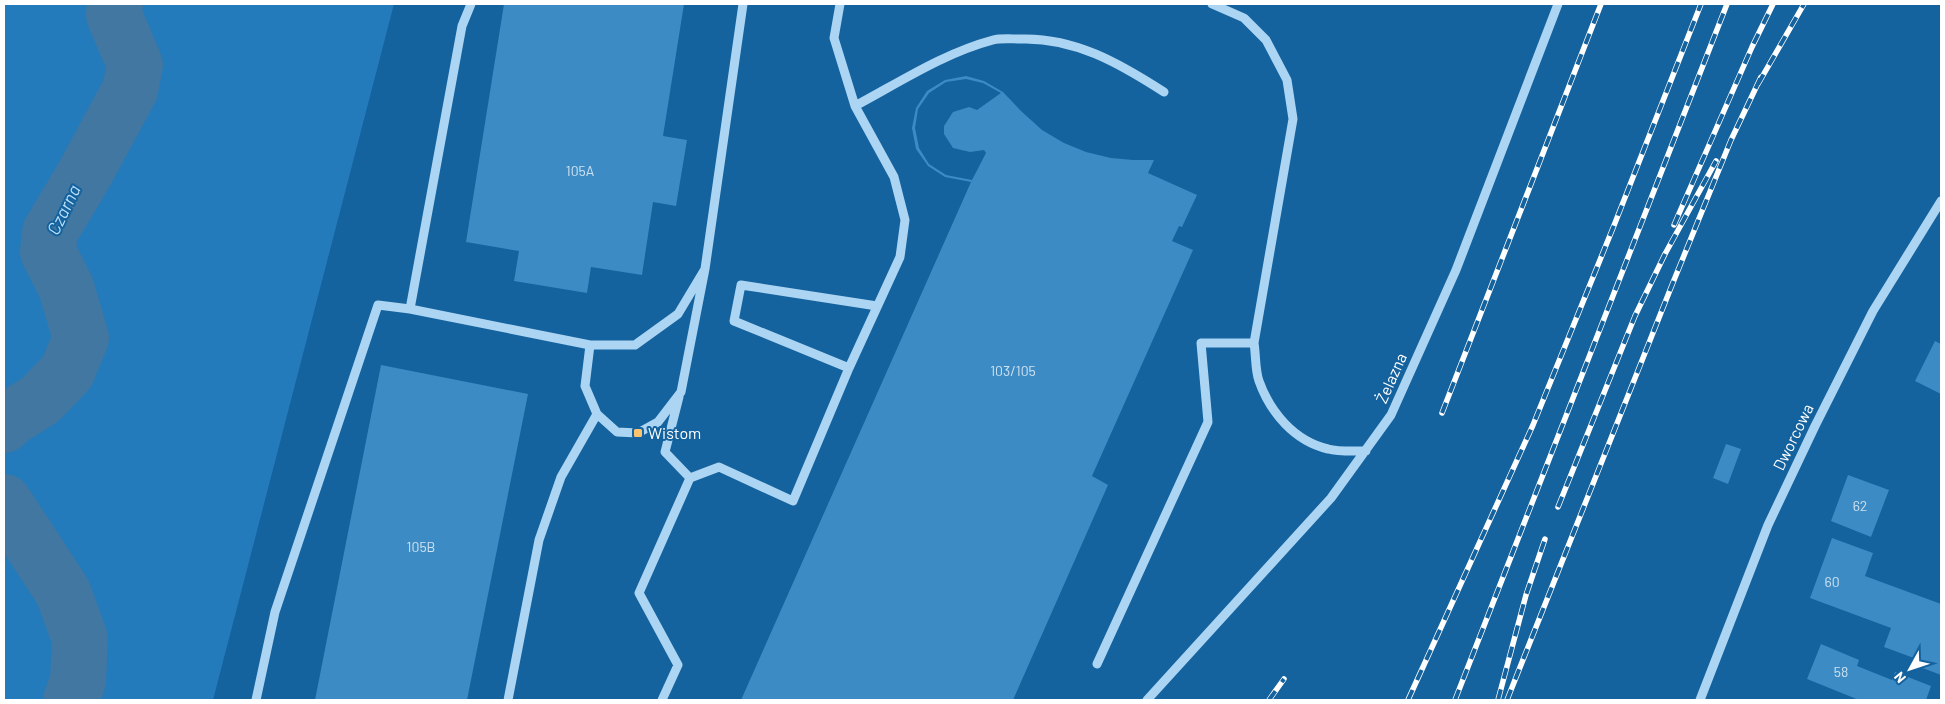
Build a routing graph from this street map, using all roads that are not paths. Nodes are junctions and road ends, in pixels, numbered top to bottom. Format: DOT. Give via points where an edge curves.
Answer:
graph roads {
  1 [pos="471,4"];
  2 [pos="743,4"];
  3 [pos="840,4"];
  4 [pos="1212,4"];
  5 [pos="1558,4"];
  6 [pos="1164,92"];
  7 [pos="856,106"];
  8 [pos="1941,201"];
  9 [pos="705,270"];
  10 [pos="877,306"];
  11 [pos="410,309"];
  12 [pos="1254,343"];
  13 [pos="590,345"];
  14 [pos="850,368"];
  15 [pos="680,392"];
  16 [pos="597,414"];
  17 [pos="1366,452"];
  18 [pos="690,478"];
  19 [pos="1097,664"];
  20 [pos="256,700"];
  21 [pos="508,700"];
  22 [pos="662,700"];
  23 [pos="1147,700"];
  24 [pos="1700,700"];
  1 -- 11 [label="street" via="462,26"];
  2 -- 9 [label="street"];
  3 -- 7 [label="street" via="834,38"];
  4 -- 12 [label="street" via="1244,18 1266,40 1287,80 1293,119"];
  5 -- 17 [label="street, Żelazna" via="1456,270 1391,415"];
  6 -- 7 [label="street" via="1127,68 1084,48 1040,38 995,39 953,54"];
  7 -- 10 [label="street" via="894,177 905,220 900,257"];
  8 -- 24 [label="street, Dworcowa" via="1873,311 1815,426 1768,525"];
  9 -- 13 [label="street" via="678,314 636,345"];
  9 -- 15 [label="street"];
  10 -- 14 [label="street"];
  10 -- 14 [label="street" via="741,285 734,321"];
  11 -- 13 [label="street"];
  11 -- 20 [label="street" via="378,305 275,612"];
  12 -- 17 [label="street" via="1259,380 1276,415 1296,434 1314,444 1329,450"];
  12 -- 19 [label="street" via="1201,343 1208,422"];
  13 -- 16 [label="street" via="585,386"];
  14 -- 18 [label="street" via="794,501 719,467"];
  15 -- 16 [label="street" via="658,422 638,433 617,432"];
  15 -- 18 [label="street" via="665,452"];
  16 -- 21 [label="street" via="561,476 539,540"];
  17 -- 23 [label="street, Żelazna" via="1331,498"];
  18 -- 22 [label="street" via="639,593 678,665"];
}
